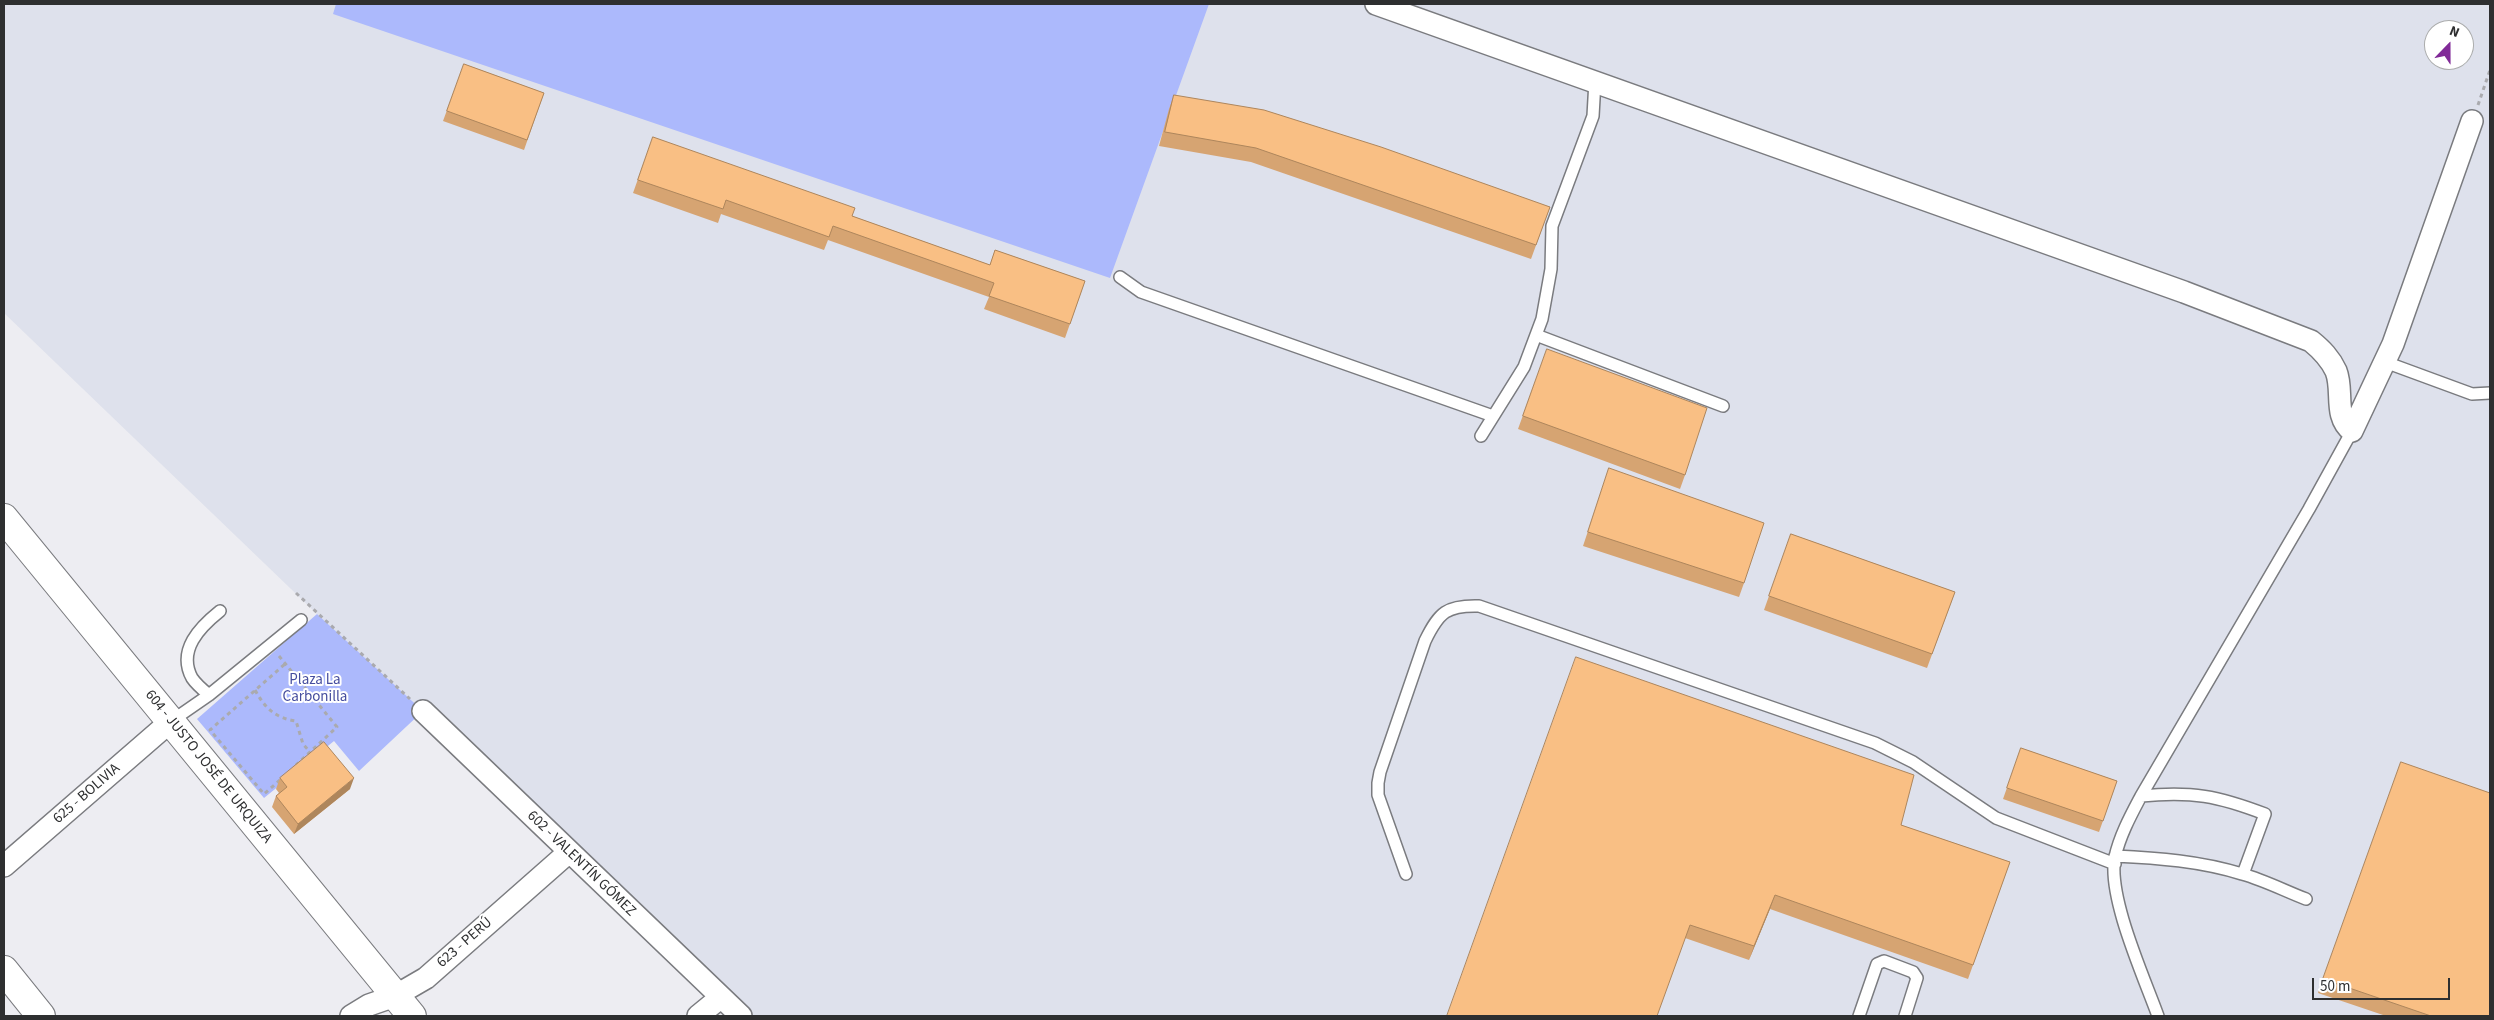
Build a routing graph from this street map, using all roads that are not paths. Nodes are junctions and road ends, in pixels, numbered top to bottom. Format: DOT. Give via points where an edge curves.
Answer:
graph roads {
  1 [pos="1376,4"];
  2 [pos="1595,81"];
  3 [pos="2475,112"];
  4 [pos="1120,277"];
  5 [pos="1536,335"];
  6 [pos="2385,362"];
  7 [pos="2490,393"];
  8 [pos="1723,406"];
  9 [pos="1493,416"];
  10 [pos="2352,431"];
  11 [pos="1481,436"];
  12 [pos="4,518"];
  13 [pos="220,611"];
  14 [pos="301,620"];
  15 [pos="208,695"];
  16 [pos="423,711"];
  17 [pos="170,722"];
  18 [pos="2141,796"];
  19 [pos="569,852"];
  20 [pos="2115,860"];
  21 [pos="4,866"];
  22 [pos="1406,874"];
  23 [pos="2243,874"];
  24 [pos="2306,899"];
  25 [pos="4,970"];
  26 [pos="720,998"];
  27 [pos="400,1009"];
  28 [pos="41,1016"];
  29 [pos="351,1016"];
  30 [pos="698,1016"];
  31 [pos="741,1016"];
  32 [pos="1858,1016"];
  33 [pos="1905,1016"];
  34 [pos="2158,1016"];
  1 -- 2 [label="street"];
  2 -- 5 [label="lane" via="1593,116 1552,226 1551,269"];
  2 -- 10 [label="street" via="2184,292 2311,341 2326,354 2337,373 2342,420"];
  3 -- 6 [label="street"];
  4 -- 9 [label="lane" via="1141,292"];
  5 -- 8 [label="lane"];
  5 -- 9 [label="lane" via="1524,367"];
  6 -- 7 [label="lane" via="2472,394"];
  6 -- 10 [label="street"];
  9 -- 11 [label="lane"];
  10 -- 18 [label="lane"];
  12 -- 17 [label="main road, 604 - JUSTO JOSÉ DE URQUIZA"];
  13 -- 15 [label="lane" via="195,634 189,647 188,664 192,679"];
  14 -- 15 [label="lane"];
  15 -- 17 [label="lane"];
  16 -- 19 [label="street, 602 - VALENTÍN GÓMEZ"];
  17 -- 21 [label="street, 625 - BOLIVIA"];
  17 -- 27 [label="main road, 604 - JUSTO JOSÉ DE URQUIZA"];
  18 -- 20 [label="lane" via="2122,836"];
  18 -- 23 [label="lane" via="2192,794 2228,800 2265,814"];
  19 -- 26 [label="street, 602 - VALENTÍN GÓMEZ"];
  19 -- 27 [label="street, 623 - PERÚ" via="426,978"];
  20 -- 22 [label="lane" via="1996,818 1913,762 1875,743 1479,606 1458,606 1434,624 1425,641 1380,772 1378,795"];
  20 -- 23 [label="lane" via="2159,858 2201,863"];
  20 -- 34 [label="lane" via="2116,886 2124,918"];
  23 -- 24 [label="lane"];
  25 -- 28 [label="main road"];
  26 -- 30 [label="street"];
  26 -- 31 [label="street, 602 - VALENTÍN GÓMEZ"];
  27 -- 29 [label="street, 623 - PERÚ" via="369,1005"];
  32 -- 33 [label="lane" via="1877,964 1884,961 1913,972 1917,978"];
}
